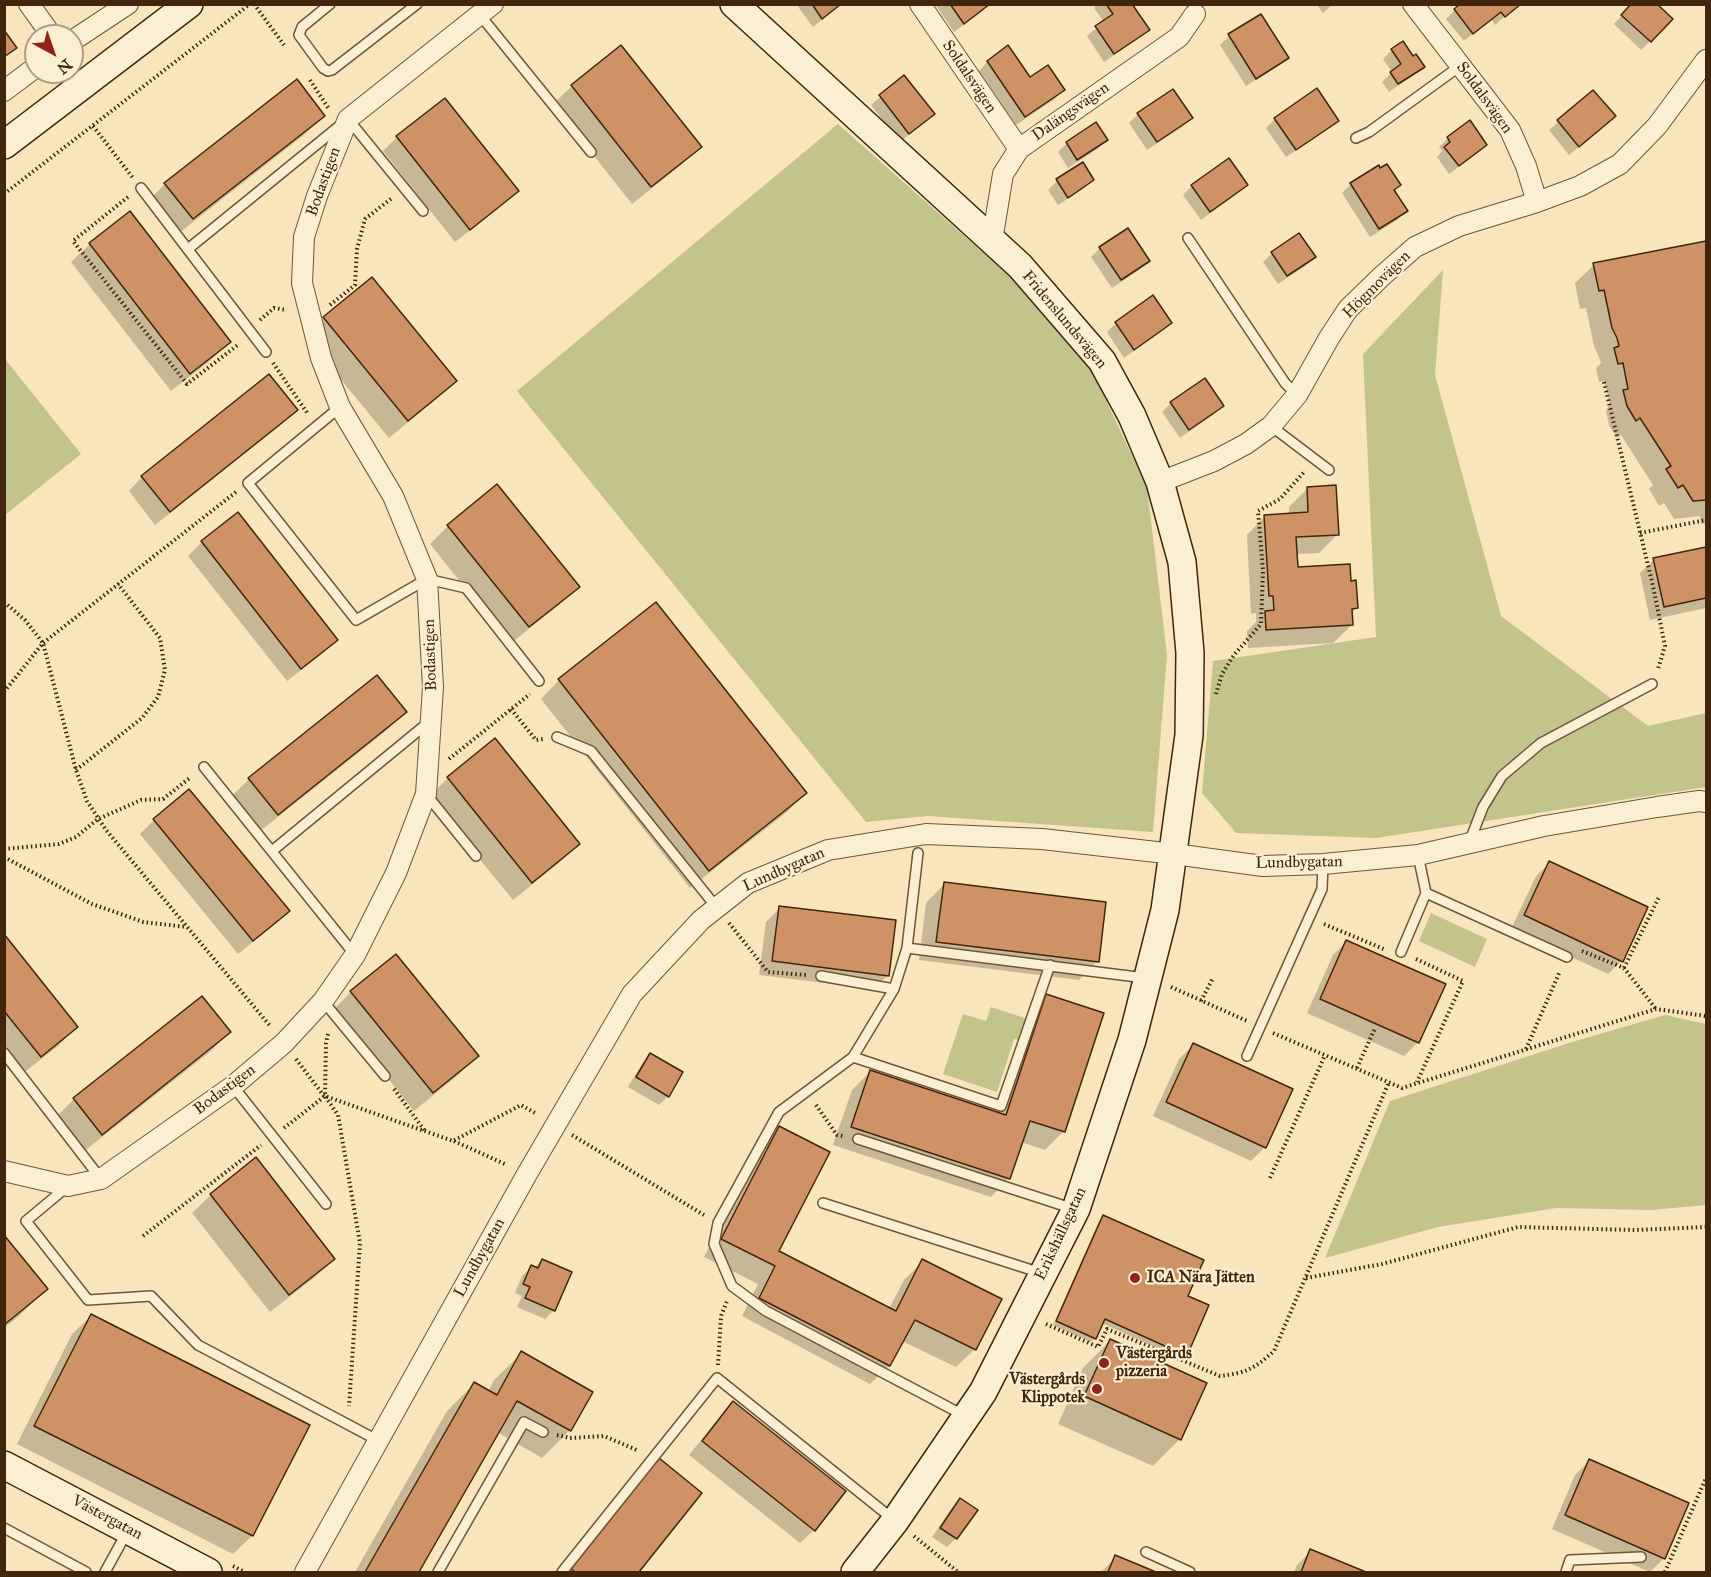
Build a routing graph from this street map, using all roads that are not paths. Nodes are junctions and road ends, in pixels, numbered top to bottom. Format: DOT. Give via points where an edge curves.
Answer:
graph roads {
  1 [pos="29,4"];
  2 [pos="128,4"];
  3 [pos="189,4"];
  4 [pos="330,4"];
  5 [pos="417,4"];
  6 [pos="734,4"];
  7 [pos="920,4"];
  8 [pos="1413,4"];
  9 [pos="487,10"];
  10 [pos="1195,14"];
  11 [pos="43,24"];
  12 [pos="84,33"];
  13 [pos="1707,60"];
  14 [pos="1460,66"];
  15 [pos="24,76"];
  16 [pos="4,91"];
  17 [pos="348,119"];
  18 [pos="1356,138"];
  19 [pos="4,145"];
  20 [pos="1019,149"];
  21 [pos="591,152"];
  22 [pos="141,188"];
  23 [pos="1537,202"];
  24 [pos="423,211"];
  25 [pos="1188,238"];
  26 [pos="993,241"];
  27 [pos="188,249"];
  28 [pos="266,352"];
  29 [pos="1297,395"];
  30 [pos="340,407"];
  31 [pos="1271,426"];
  32 [pos="1329,470"];
  33 [pos="1160,482"];
  34 [pos="427,579"];
  35 [pos="539,681"];
  36 [pos="1652,684"];
  37 [pos="431,720"];
  38 [pos="557,737"];
  39 [pos="204,767"];
  40 [pos="427,785"];
  41 [pos="1707,802"];
  42 [pos="1469,843"];
  43 [pos="272,851"];
  44 [pos="918,853"];
  45 [pos="1173,854"];
  46 [pos="1418,855"];
  47 [pos="476,856"];
  48 [pos="1323,864"];
  49 [pos="1426,893"];
  50 [pos="717,908"];
  51 [pos="907,948"];
  52 [pos="1401,952"];
  53 [pos="355,955"];
  54 [pos="1567,957"];
  55 [pos="1050,965"];
  56 [pos="821,976"];
  57 [pos="1148,978"];
  58 [pos="894,989"];
  59 [pos="328,1006"];
  60 [pos="4,1053"];
  61 [pos="1247,1056"];
  62 [pos="853,1058"];
  63 [pos="385,1076"];
  64 [pos="233,1086"];
  65 [pos="858,1139"];
  66 [pos="4,1171"];
  67 [pos="101,1179"];
  68 [pos="68,1186"];
  69 [pos="823,1203"];
  70 [pos="326,1204"];
  71 [pos="1076,1209"];
  72 [pos="1043,1274"];
  73 [pos="967,1417"];
  74 [pos="543,1432"];
  75 [pos="378,1441"];
  76 [pos="4,1465"];
  77 [pos="4,1528"];
  78 [pos="904,1528"];
  79 [pos="128,1530"];
  80 [pos="1146,1552"];
  81 [pos="1641,1557"];
  82 [pos="86,1572"];
  83 [pos="105,1572"];
  84 [pos="208,1572"];
  85 [pos="305,1572"];
  86 [pos="438,1572"];
  87 [pos="562,1572"];
  88 [pos="855,1572"];
  89 [pos="1190,1572"];
  90 [pos="1566,1572"];
  1 -- 11 [label="street"];
  2 -- 12 [label="street"];
  3 -- 19 [label="street"];
  4 -- 5 [label="lane" via="299,31 328,70"];
  6 -- 26 [label="street, Fridenslundsvägen"];
  7 -- 20 [label="street, Soldalsvägen"];
  8 -- 14 [label="street, Soldalsvägen"];
  9 -- 17 [label="street, Bodastigen"];
  9 -- 21 [label="lane"];
  10 -- 20 [label="street, Dalängsvägen" via="1179,37"];
  13 -- 23 [label="street, Högmovägen" via="1657,126 1620,164 1580,186"];
  14 -- 18 [label="lane" via="1370,132"];
  14 -- 23 [label="street, Soldalsvägen" via="1510,130"];
  15 -- 16 [label="street"];
  17 -- 24 [label="lane"];
  17 -- 27 [label="lane"];
  17 -- 30 [label="street, Bodastigen" via="304,237 302,283 321,358"];
  20 -- 26 [label="street, Dalängsvägen" via="1004,174"];
  22 -- 27 [label="lane"];
  23 -- 29 [label="street, Högmovägen" via="1459,226 1415,247 1348,309"];
  25 -- 29 [label="lane" via="1285,383"];
  26 -- 33 [label="street, Fridenslundsvägen" via="1102,361 1132,416"];
  27 -- 28 [label="lane"];
  29 -- 31 [label="street, Högmovägen"];
  30 -- 34 [label="street, Bodastigen" via="393,496"];
  30 -- 34 [label="lane" via="248,483 356,620"];
  31 -- 32 [label="lane"];
  31 -- 33 [label="street, Högmovägen" via="1214,461"];
  33 -- 45 [label="street, Fridenslundsvägen" via="1182,562 1190,653 1189,735"];
  34 -- 35 [label="lane" via="466,588"];
  34 -- 37 [label="street, Bodastigen" via="434,687"];
  36 -- 42 [label="lane" via="1541,743 1502,776"];
  37 -- 40 [label="street, Bodastigen"];
  37 -- 43 [label="lane"];
  38 -- 50 [label="lane" via="591,751"];
  39 -- 43 [label="lane"];
  40 -- 47 [label="lane"];
  40 -- 53 [label="street, Bodastigen" via="396,873"];
  41 -- 42 [label="street, Lundbygatan" via="1566,822"];
  42 -- 46 [label="street, Lundbygatan"];
  43 -- 53 [label="lane"];
  44 -- 51 [label="lane"];
  45 -- 48 [label="street, Lundbygatan" via="1263,866"];
  45 -- 50 [label="street, Lundbygatan" via="1042,839 926,834 828,850 748,883"];
  45 -- 57 [label="street, Erikshällsgatan" via="1165,910"];
  46 -- 48 [label="street, Lundbygatan"];
  46 -- 49 [label="lane"];
  48 -- 61 [label="lane" via="1322,889"];
  49 -- 52 [label="lane"];
  49 -- 54 [label="lane"];
  50 -- 75 [label="street, Lundbygatan" via="632,994"];
  51 -- 55 [label="lane"];
  51 -- 58 [label="lane"];
  53 -- 59 [label="street, Bodastigen"];
  55 -- 57 [label="lane"];
  55 -- 62 [label="lane" via="1001,1106"];
  56 -- 58 [label="lane"];
  57 -- 71 [label="street, Erikshällsgatan" via="1132,1040"];
  58 -- 62 [label="lane"];
  59 -- 63 [label="lane"];
  59 -- 64 [label="street, Bodastigen"];
  60 -- 67 [label="lane"];
  62 -- 73 [label="lane" via="779,1112 718,1223 714,1244 732,1287 766,1311"];
  64 -- 67 [label="street, Bodastigen"];
  64 -- 70 [label="lane"];
  65 -- 71 [label="lane"];
  66 -- 68 [label="street, Bodastigen"];
  67 -- 68 [label="street, Bodastigen"];
  68 -- 75 [label="lane" via="26,1221 88,1300 151,1296 198,1345"];
  69 -- 72 [label="lane"];
  71 -- 72 [label="street, Erikshällsgatan"];
  72 -- 73 [label="street, Erikshällsgatan" via="984,1392"];
  73 -- 78 [label="street, Erikshällsgatan"];
  74 -- 86 [label="lane" via="524,1422"];
  75 -- 85 [label="street, Lundbygatan"];
  76 -- 79 [label="street, Västergatan"];
  77 -- 82 [label="lane"];
  78 -- 87 [label="lane" via="717,1378"];
  78 -- 88 [label="street, Erikshällsgatan"];
  79 -- 83 [label="lane"];
  79 -- 84 [label="street, Västergatan"];
  80 -- 89 [label="lane"];
  81 -- 90 [label="lane" via="1570,1560"];
}
